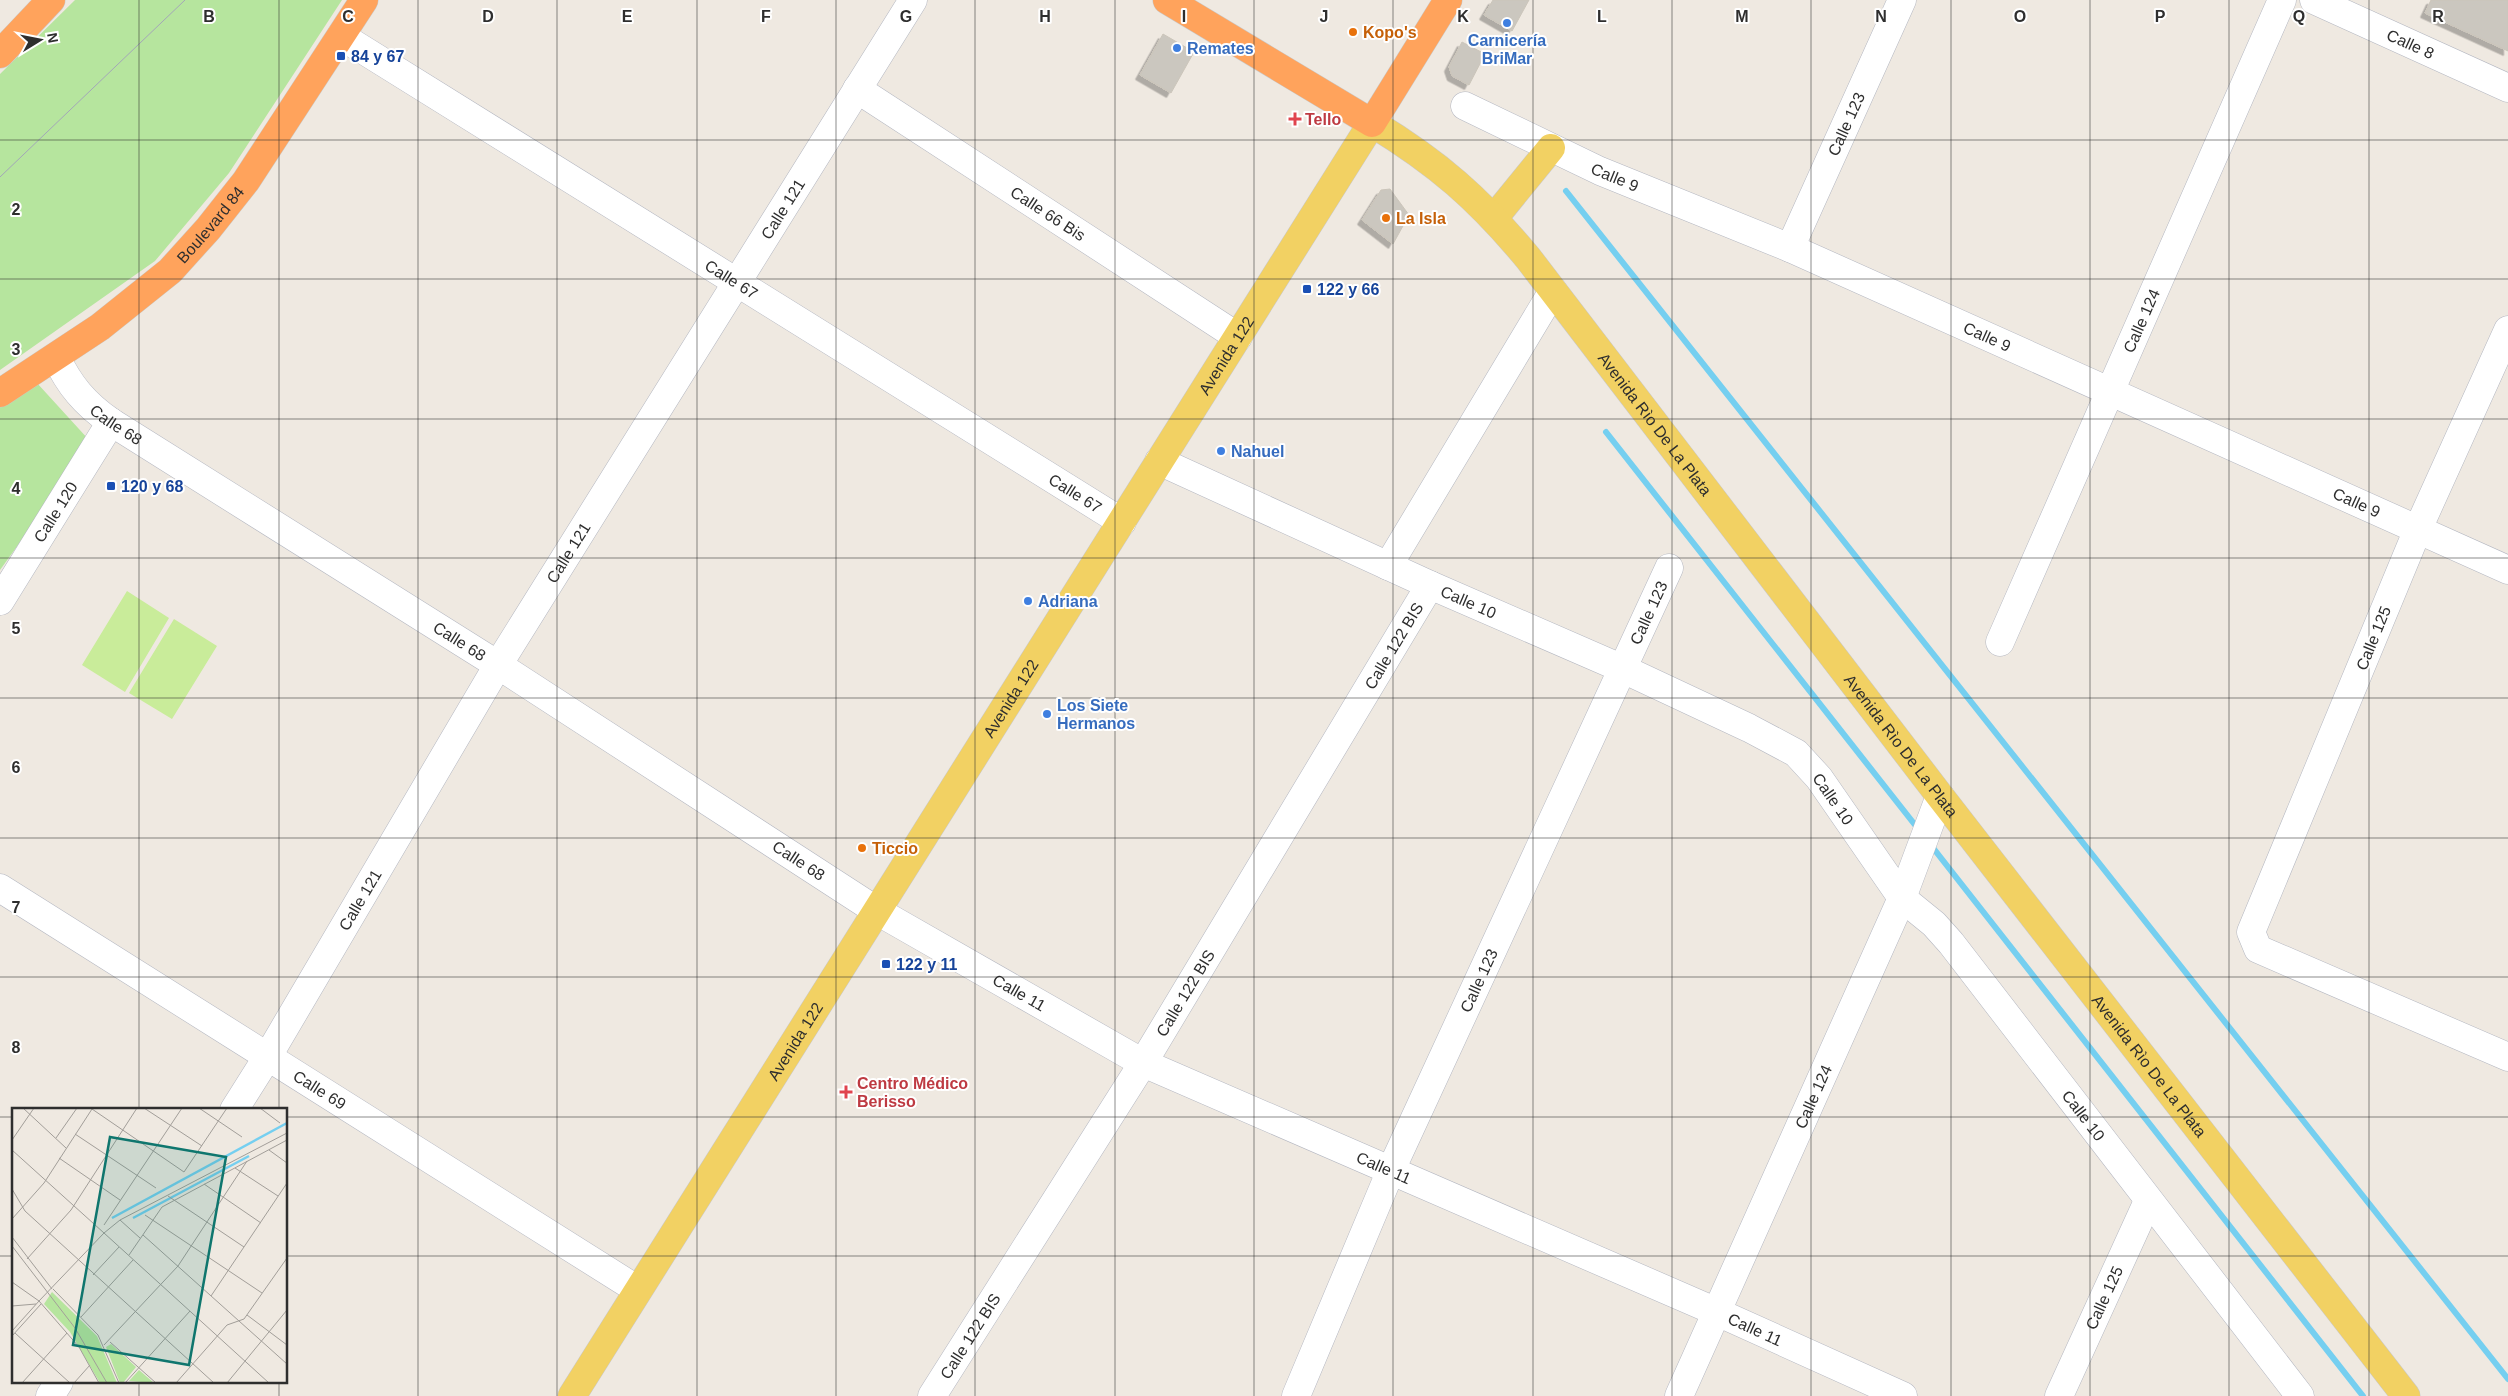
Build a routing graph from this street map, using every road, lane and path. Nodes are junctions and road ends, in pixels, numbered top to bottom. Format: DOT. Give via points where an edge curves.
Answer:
graph roads {
  1 [pos="51,0"];
  2 [pos="364,0"];
  3 [pos="913,0"];
  4 [pos="1167,0"];
  5 [pos="1448,0"];
  6 [pos="1902,0"];
  7 [pos="2282,0"];
  8 [pos="2314,0"];
  9 [pos="341,36"];
  10 [pos="0,54"];
  11 [pos="857,88"];
  12 [pos="2508,88"];
  13 [pos="1465,106"];
  14 [pos="1372,122"];
  15 [pos="1551,148"];
  16 [pos="1494,218"];
  17 [pos="1790,248"];
  18 [pos="738,283"];
  19 [pos="1554,291"];
  20 [pos="2508,330"];
  21 [pos="1238,337"];
  22 [pos="56,357"];
  23 [pos="2110,390"];
  24 [pos="0,393"];
  25 [pos="111,422"];
  26 [pos="1159,461"];
  27 [pos="1122,522"];
  28 [pos="2418,529"];
  29 [pos="1388,566"];
  30 [pos="1669,568"];
  31 [pos="2508,570"];
  32 [pos="1430,585"];
  33 [pos="0,601"];
  34 [pos="2000,642"];
  35 [pos="498,665"];
  36 [pos="1621,668"];
  37 [pos="1940,796"];
  38 [pos="0,888"];
  39 [pos="1902,898"];
  40 [pos="877,911"];
  41 [pos="268,1056"];
  42 [pos="2508,1057"];
  43 [pos="1143,1063"];
  44 [pos="235,1108"];
  45 [pos="1391,1170"];
  46 [pos="2148,1201"];
  47 [pos="638,1290"];
  48 [pos="1716,1312"];
  49 [pos="58,1384"];
  50 [pos="50,1396"];
  51 [pos="572,1396"];
  52 [pos="932,1396"];
  53 [pos="1296,1396"];
  54 [pos="1679,1396"];
  55 [pos="1903,1396"];
  56 [pos="2059,1396"];
  57 [pos="2300,1396"];
  58 [pos="2406,1396"];
  1 -- 10 [label="highway"];
  2 -- 9 [label="highway, Boulevard 84"];
  3 -- 11 [label="street, Calle 121"];
  4 -- 14 [label="highway"];
  5 -- 14 [label="highway, Avenida 122"];
  6 -- 17 [label="street, Calle 123"];
  7 -- 23 [label="street, Calle 124"];
  8 -- 12 [label="street, Calle 8"];
  9 -- 18 [label="street, Calle 67"];
  9 -- 22 [label="highway, Boulevard 84" via="246,180 170,272"];
  11 -- 18 [label="street, Calle 121"];
  11 -- 21 [label="street, Calle 66 Bis"];
  13 -- 15 [label="street, Calle 9"];
  14 -- 16 [label="main road, Avenida Rìo De La Plata" via="1452,177"];
  14 -- 21 [label="main road, Avenida 122"];
  15 -- 16 [label="main road"];
  15 -- 17 [label="street, Calle 9"];
  16 -- 19 [label="main road, Avenida Rìo De La Plata"];
  17 -- 23 [label="street, Calle 9"];
  18 -- 27 [label="street, Calle 67"];
  18 -- 35 [label="street, Calle 121"];
  19 -- 29 [label="street"];
  19 -- 37 [label="main road, Avenida Rìo De La Plata"];
  20 -- 28 [label="street, Calle 125"];
  21 -- 26 [label="main road, Avenida 122"];
  22 -- 24 [label="highway, Boulevard 84"];
  22 -- 25 [label="street, Calle 68" via="78,394"];
  23 -- 28 [label="street, Calle 9"];
  23 -- 34 [label="street, Calle 124"];
  25 -- 33 [label="street, Calle 120"];
  25 -- 35 [label="street, Calle 68"];
  26 -- 27 [label="main road, Avenida 122"];
  26 -- 29 [label="street, Calle 10"];
  27 -- 40 [label="main road, Avenida 122"];
  28 -- 31 [label="street, Calle 9"];
  28 -- 42 [label="street, Calle 125" via="2251,932 2258,950"];
  29 -- 32 [label="street, Calle 10"];
  30 -- 36 [label="street, Calle 123"];
  32 -- 36 [label="street, Calle 10"];
  32 -- 43 [label="street, Calle 122 BIS"];
  35 -- 40 [label="street, Calle 68"];
  35 -- 41 [label="street, Calle 121"];
  36 -- 39 [label="street, Calle 10" via="1796,753 1819,778"];
  36 -- 45 [label="street, Calle 123"];
  37 -- 39 [label="street, Calle 124"];
  37 -- 58 [label="main road, Avenida Rìo De La Plata"];
  38 -- 41 [label="street, Calle 69"];
  39 -- 46 [label="street, Calle 10" via="1934,924 1950,943"];
  39 -- 48 [label="street, Calle 124"];
  40 -- 43 [label="street, Calle 11"];
  40 -- 47 [label="main road, Avenida 122"];
  41 -- 44 [label="street, Calle 121"];
  41 -- 47 [label="street, Calle 69"];
  43 -- 45 [label="street, Calle 11"];
  43 -- 52 [label="street, Calle 122 BIS"];
  45 -- 48 [label="street, Calle 11"];
  45 -- 53 [label="street, Calle 123"];
  46 -- 56 [label="street, Calle 125"];
  46 -- 57 [label="street, Calle 10"];
  47 -- 51 [label="main road, Avenida 122"];
  48 -- 54 [label="street, Calle 124"];
  48 -- 55 [label="street, Calle 11"];
  49 -- 50 [label="street"];
}
